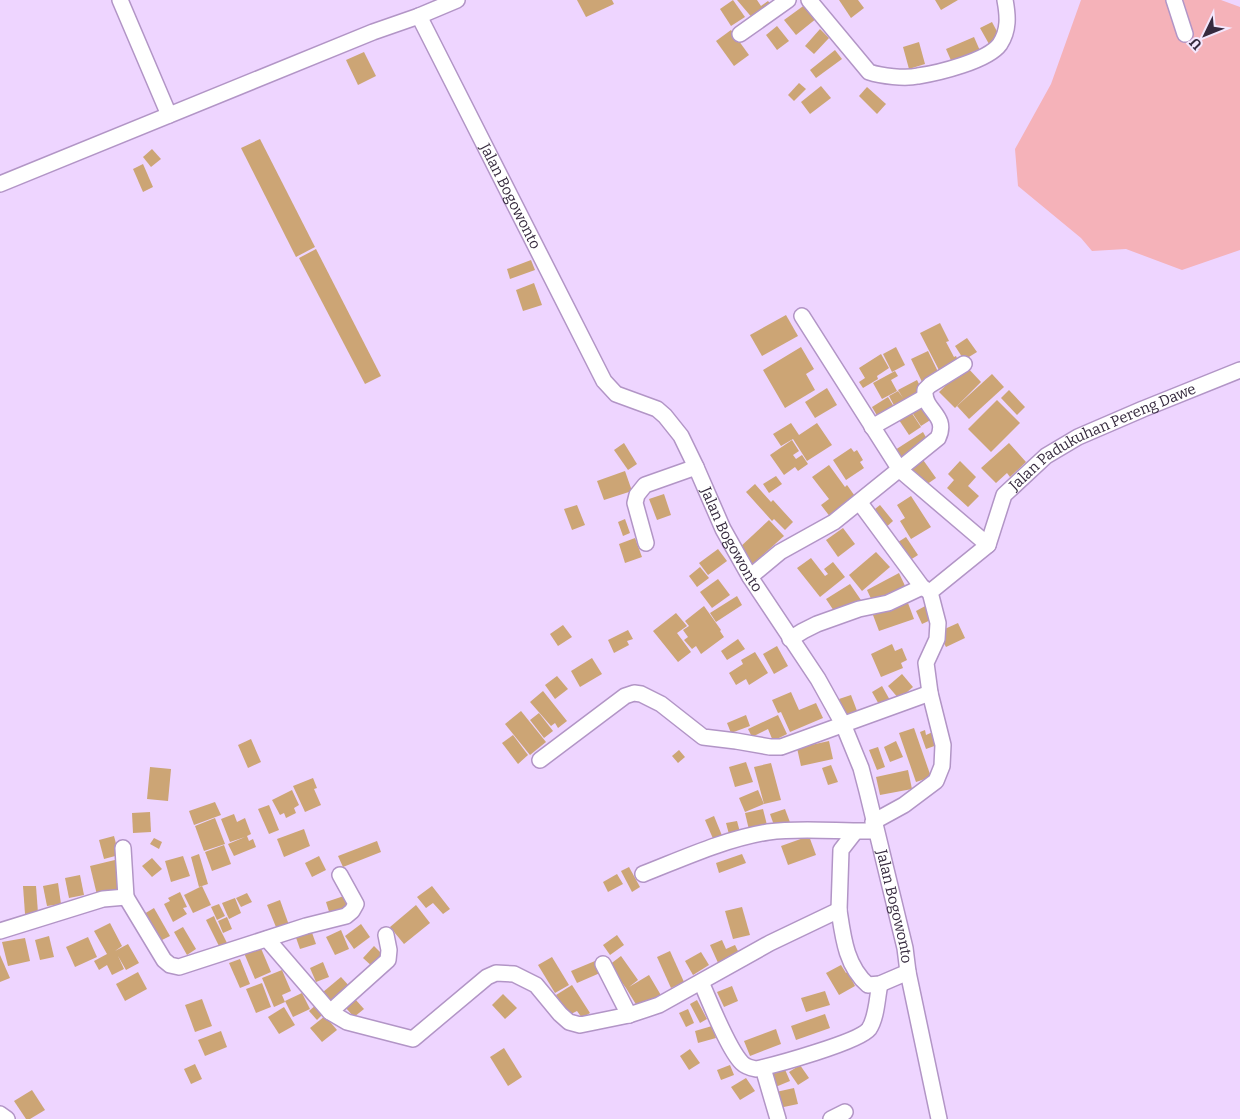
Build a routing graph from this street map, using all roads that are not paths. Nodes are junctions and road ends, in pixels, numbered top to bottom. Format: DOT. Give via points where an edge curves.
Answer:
graph roads {
  1 [pos="120,0"];
  2 [pos="457,0"];
  3 [pos="788,0"];
  4 [pos="809,0"];
  5 [pos="1005,0"];
  6 [pos="1174,0"];
  7 [pos="419,16"];
  8 [pos="740,34"];
  9 [pos="1185,34"];
  10 [pos="169,115"];
  11 [pos="0,184"];
  12 [pos="802,316"];
  13 [pos="964,364"];
  14 [pos="1240,370"];
  15 [pos="925,397"];
  16 [pos="872,427"];
  17 [pos="696,468"];
  18 [pos="900,470"];
  19 [pos="860,502"];
  20 [pos="646,543"];
  21 [pos="988,545"];
  22 [pos="750,578"];
  23 [pos="926,589"];
  24 [pos="790,639"];
  25 [pos="930,692"];
  26 [pos="843,724"];
  27 [pos="540,760"];
  28 [pos="875,826"];
  29 [pos="855,832"];
  30 [pos="123,848"];
  31 [pos="643,874"];
  32 [pos="340,875"];
  33 [pos="126,897"];
  34 [pos="839,910"];
  35 [pos="0,931"];
  36 [pos="386,935"];
  37 [pos="267,939"];
  38 [pos="603,964"];
  39 [pos="908,972"];
  40 [pos="701,982"];
  41 [pos="880,984"];
  42 [pos="330,1012"];
  43 [pos="629,1014"];
  44 [pos="763,1068"];
  45 [pos="845,1112"];
  46 [pos="0,1114"];
  47 [pos="7,1119"];
  48 [pos="778,1119"];
  49 [pos="831,1119"];
  50 [pos="939,1119"];
  1 -- 10 [label="street"];
  2 -- 7 [label="street"];
  3 -- 8 [label="street"];
  4 -- 5 [label="street" via="868,72 917,77 970,63 999,46 1008,18"];
  6 -- 9 [label="street"];
  7 -- 10 [label="street"];
  7 -- 17 [label="street, Jalan Bogowonto" via="604,381 616,394 657,409 665,416 681,436"];
  10 -- 11 [label="street"];
  12 -- 16 [label="street"];
  13 -- 15 [label="street" via="927,388"];
  14 -- 21 [label="street, Jalan Padukuhan Pereng Dawe" via="1078,437 1046,456 1004,495"];
  15 -- 16 [label="street"];
  15 -- 18 [label="street" via="942,430 938,438"];
  16 -- 18 [label="street"];
  17 -- 20 [label="street" via="644,485 640,490 634,504"];
  17 -- 22 [label="street, Jalan Bogowonto" via="722,529"];
  18 -- 19 [label="street"];
  18 -- 21 [label="street"];
  19 -- 22 [label="street" via="834,522 780,552"];
  19 -- 23 [label="street"];
  21 -- 23 [label="street"];
  22 -- 24 [label="street, Jalan Bogowonto"];
  23 -- 24 [label="street" via="817,624"];
  23 -- 25 [label="street" via="934,599 938,622 937,639 926,663"];
  24 -- 26 [label="street, Jalan Bogowonto" via="818,679"];
  25 -- 26 [label="street"];
  25 -- 28 [label="street" via="943,745 942,766 936,781"];
  26 -- 27 [label="street" via="781,747 770,747 703,737 661,704 634,693 625,696"];
  26 -- 28 [label="street, Jalan Bogowonto" via="861,768"];
  28 -- 29 [label="street"];
  28 -- 39 [label="street, Jalan Bogowonto"];
  29 -- 31 [label="street" via="768,832 733,840"];
  29 -- 34 [label="street" via="841,850"];
  30 -- 33 [label="street"];
  32 -- 37 [label="street" via="356,904 352,911 346,916"];
  33 -- 35 [label="street" via="103,899"];
  33 -- 37 [label="street" via="170,965 179,966"];
  34 -- 40 [label="street" via="770,943"];
  34 -- 41 [label="street" via="844,942 855,971 868,985"];
  36 -- 42 [label="street" via="388,960"];
  37 -- 42 [label="street"];
  38 -- 43 [label="street"];
  39 -- 41 [label="street"];
  39 -- 50 [label="street, Jalan Bogowonto"];
  40 -- 43 [label="street" via="659,1005"];
  40 -- 44 [label="street" via="740,1061 751,1068"];
  41 -- 44 [label="street" via="868,1030 847,1041"];
  42 -- 43 [label="street" via="347,1022 413,1039 496,973 514,974 536,985 569,1022 580,1025"];
  44 -- 48 [label="street"];
  45 -- 49 [label="street"];
  46 -- 47 [label="street"];
}
